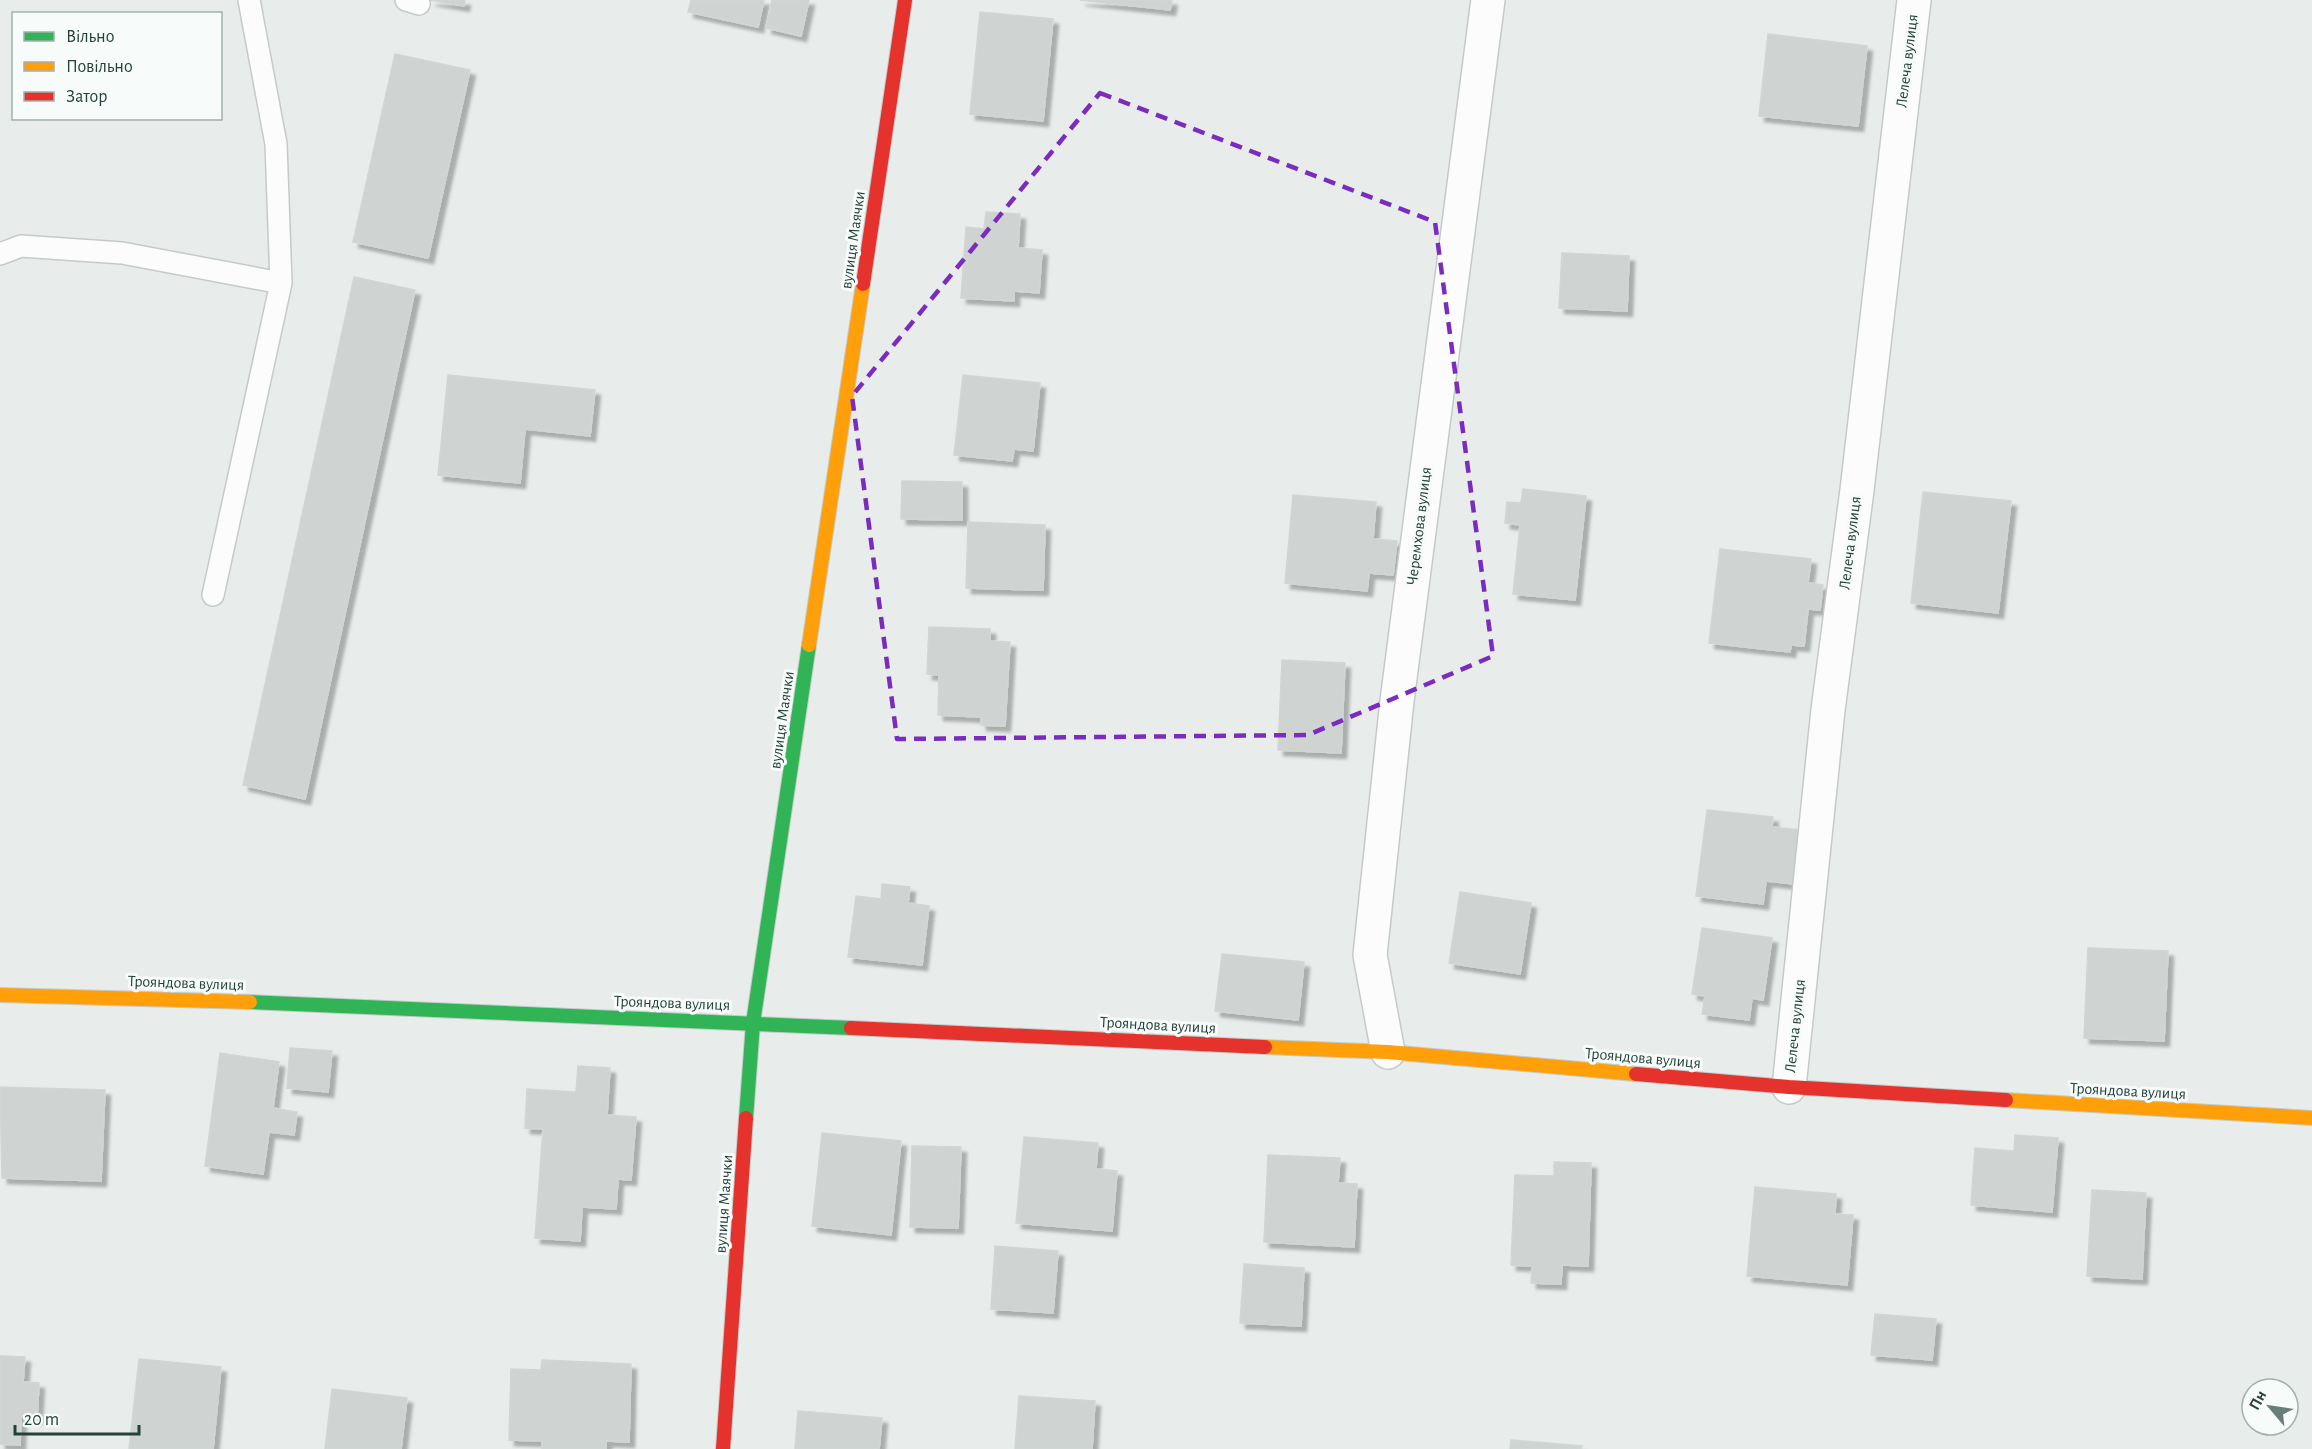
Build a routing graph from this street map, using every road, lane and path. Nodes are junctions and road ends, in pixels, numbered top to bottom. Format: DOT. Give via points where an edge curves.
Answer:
graph roads {
  1 [pos="249,0"];
  2 [pos="905,0"];
  3 [pos="1488,0"];
  4 [pos="1914,0"];
  5 [pos="0,254"];
  6 [pos="281,283"];
  7 [pos="213,595"];
  8 [pos="0,995"];
  9 [pos="753,1023"];
  10 [pos="1388,1052"];
  11 [pos="1789,1087"];
  12 [pos="2312,1118"];
  13 [pos="723,1449"];
  1 -- 6 [label="lane" via="276,144"];
  2 -- 9 [label="street, вулиця Маячки"];
  3 -- 10 [label="street, Черемхова вулиця" via="1397,700 1370,955"];
  4 -- 11 [label="street, Лелеча вулиця" via="1828,710"];
  5 -- 6 [label="lane" via="21,246 122,253"];
  6 -- 7 [label="lane"];
  8 -- 9 [label="street, Трояндова вулиця"];
  9 -- 10 [label="street, Трояндова вулиця"];
  9 -- 13 [label="street, вулиця Маячки"];
  10 -- 11 [label="street, Трояндова вулиця"];
  11 -- 12 [label="street, Трояндова вулиця"];
}
